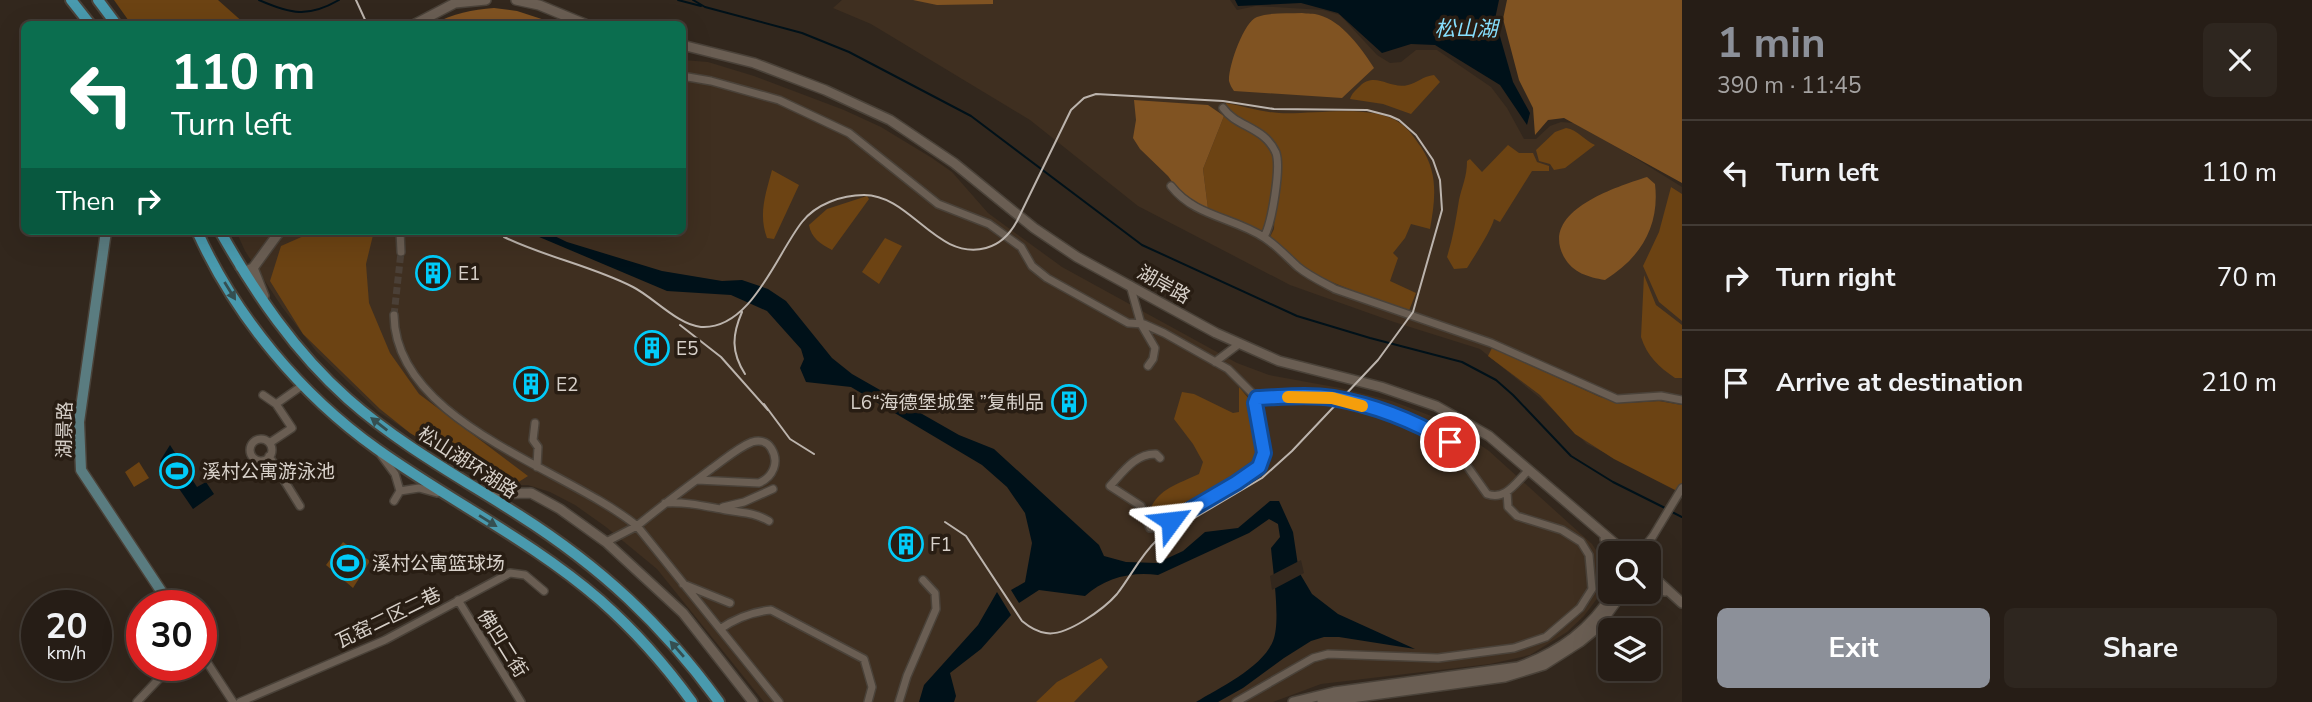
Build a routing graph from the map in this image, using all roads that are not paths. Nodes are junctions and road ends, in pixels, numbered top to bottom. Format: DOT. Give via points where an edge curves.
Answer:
graph roads {
  1 [pos="71,0"];
  2 [pos="98,0"];
  3 [pos="486,0"];
  4 [pos="516,0"];
  5 [pos="88,21"];
  6 [pos="115,21"];
  7 [pos="421,21"];
  8 [pos="578,21"];
  9 [pos="686,46"];
  10 [pos="686,77"];
  11 [pos="1223,108"];
  12 [pos="1171,186"];
  13 [pos="105,235"];
  14 [pos="199,235"];
  15 [pos="222,235"];
  16 [pos="277,235"];
  17 [pos="400,235"];
  18 [pos="1264,237"];
  19 [pos="401,252"];
  20 [pos="240,266"];
  21 [pos="255,266"];
  22 [pos="1130,285"];
  23 [pos="394,315"];
  24 [pos="276,320"];
  25 [pos="1141,324"];
  26 [pos="1239,344"];
  27 [pos="1215,362"];
  28 [pos="1148,366"];
  29 [pos="303,385"];
  30 [pos="263,395"];
  31 [pos="1257,398"];
  32 [pos="1682,400"];
  33 [pos="276,404"];
  34 [pos="535,423"];
  35 [pos="271,442"];
  36 [pos="376,448"];
  37 [pos="269,456"];
  38 [pos="1160,458"];
  39 [pos="537,467"];
  40 [pos="1529,470"];
  41 [pos="696,480"];
  42 [pos="1682,488"];
  43 [pos="772,489"];
  44 [pos="400,491"];
  45 [pos="1507,492"];
  46 [pos="486,494"];
  47 [pos="450,498"];
  48 [pos="394,501"];
  49 [pos="665,503"];
  50 [pos="300,506"];
  51 [pos="719,508"];
  52 [pos="769,521"];
  53 [pos="637,526"];
  54 [pos="1600,531"];
  55 [pos="1605,541"];
  56 [pos="1612,541"];
  57 [pos="1650,541"];
  58 [pos="606,542"];
  59 [pos="923,580"];
  60 [pos="683,584"];
  61 [pos="1661,584"];
  62 [pos="160,590"];
  63 [pos="544,591"];
  64 [pos="1661,592"];
  65 [pos="458,600"];
  66 [pos="1679,600"];
  67 [pos="730,603"];
  68 [pos="1609,604"];
  69 [pos="1612,604"];
  70 [pos="720,629"];
  71 [pos="217,678"];
  72 [pos="157,681"];
  73 [pos="137,702"];
  74 [pos="233,702"];
  75 [pos="240,702"];
  76 [pos="522,702"];
  77 [pos="692,702"];
  78 [pos="719,702"];
  79 [pos="753,702"];
  80 [pos="779,702"];
  81 [pos="867,702"];
  82 [pos="899,702"];
  83 [pos="1236,702"];
  84 [pos="1293,702"];
  85 [pos="1322,702"];
  1 -- 5 [label="main road"];
  2 -- 6 [label="main road"];
  3 -- 7 [label="street" via="455,3"];
  4 -- 8 [label="street"];
  9 -- 22 [label="street, 湖岸路" via="754,63 890,120 954,163 1034,228"];
  10 -- 25 [label="street" via="779,100 849,133 938,204 989,224 1021,247 1032,266 1047,278 1128,323"];
  11 -- 18 [label="street" via="1263,136 1275,152 1278,173 1272,220"];
  12 -- 18 [label="street" via="1195,208"];
  13 -- 62 [label="main road, 湖景路" via="79,422 81,470"];
  14 -- 29 [label="main road, 松山湖环湖路, one-way" via="251,323"];
  15 -- 20 [label="main road, 松山湖环湖路"];
  16 -- 21 [label="street"];
  17 -- 19 [label="street"];
  18 -- 32 [label="street" via="1314,279 1335,289 1491,343 1617,398"];
  20 -- 21 [label="street" via="246,271"];
  20 -- 24 [label="main road, 松山湖环湖路"];
  21 -- 24 [label="street"];
  22 -- 25 [label="street"];
  22 -- 26 [label="street, 湖岸路"];
  23 -- 39 [label="street" via="398,344 415,377 438,402"];
  46 -- 24 [label="main road, 松山湖环湖路, one-way" via="389,431 348,398"];
  25 -- 27 [label="street"];
  25 -- 28 [label="street" via="1155,348"];
  26 -- 27 [label="street"];
  26 -- 40 [label="street, 湖岸路" via="1436,407 1489,436"];
  27 -- 31 [label="street"];
  29 -- 33 [label="street"];
  29 -- 36 [label="main road, 松山湖环湖路"];
  30 -- 33 [label="street"];
  31 -- 38 [label="street" via="1264,453 1259,467 1163,528 1150,528 1141,506 1110,486 1146,453"];
  31 -- 45 [label="street" via="1332,398 1382,411 1450,442 1487,494 1494,497"];
  33 -- 35 [label="street" via="292,428"];
  34 -- 39 [label="street"];
  35 -- 37 [label="street"];
  35 -- 37 [label="street" via="263,438 250,447 256,461"];
  36 -- 44 [label="street" via="395,474"];
  36 -- 47 [label="main road, 松山湖环湖路"];
  37 -- 50 [label="street"];
  39 -- 53 [label="street"];
  40 -- 45 [label="street"];
  40 -- 54 [label="street, 湖岸路"];
  41 -- 41 [label="street" via="755,441 771,446 776,461 767,480"];
  41 -- 49 [label="street"];
  42 -- 57 [label="street"];
  43 -- 51 [label="street"];
  44 -- 47 [label="street" via="419,488"];
  44 -- 48 [label="street"];
  45 -- 83 [label="street" via="1508,507 1517,516 1562,530 1581,542 1589,555 1592,589 1580,608 1546,637 1514,648 1438,658 1328,654"];
  46 -- 58 [label="street" via="531,493"];
  78 -- 46 [label="main road, 松山湖环湖路, one-way" via="665,635 615,584"];
  47 -- 77 [label="main road, 松山湖环湖路, one-way" via="556,566 601,601"];
  49 -- 51 [label="street"];
  49 -- 53 [label="street"];
  51 -- 52 [label="street" via="754,513"];
  53 -- 58 [label="street"];
  53 -- 60 [label="street"];
  54 -- 55 [label="street"];
  54 -- 56 [label="street, 湖岸路"];
  58 -- 79 [label="street" via="683,613"];
  59 -- 82 [label="street" via="934,593 936,609"];
  60 -- 67 [label="street"];
  60 -- 70 [label="street"];
  61 -- 66 [label="street"];
  63 -- 65 [label="street, 瓦窑二区二巷" via="524,575 510,573"];
  64 -- 66 [label="street"];
  65 -- 75 [label="street, 瓦窑二区二巷" via="384,640"];
  65 -- 76 [label="street, 佛凹二街"];
  68 -- 84 [label="street" via="1576,637 1518,667 1339,691"];
  69 -- 85 [label="street" via="1597,628 1580,642 1529,671"];
  70 -- 80 [label="street"];
  70 -- 81 [label="street" via="755,611 771,610 864,659 872,687"];
  71 -- 74 [label="street"];
  72 -- 73 [label="street"];
}
